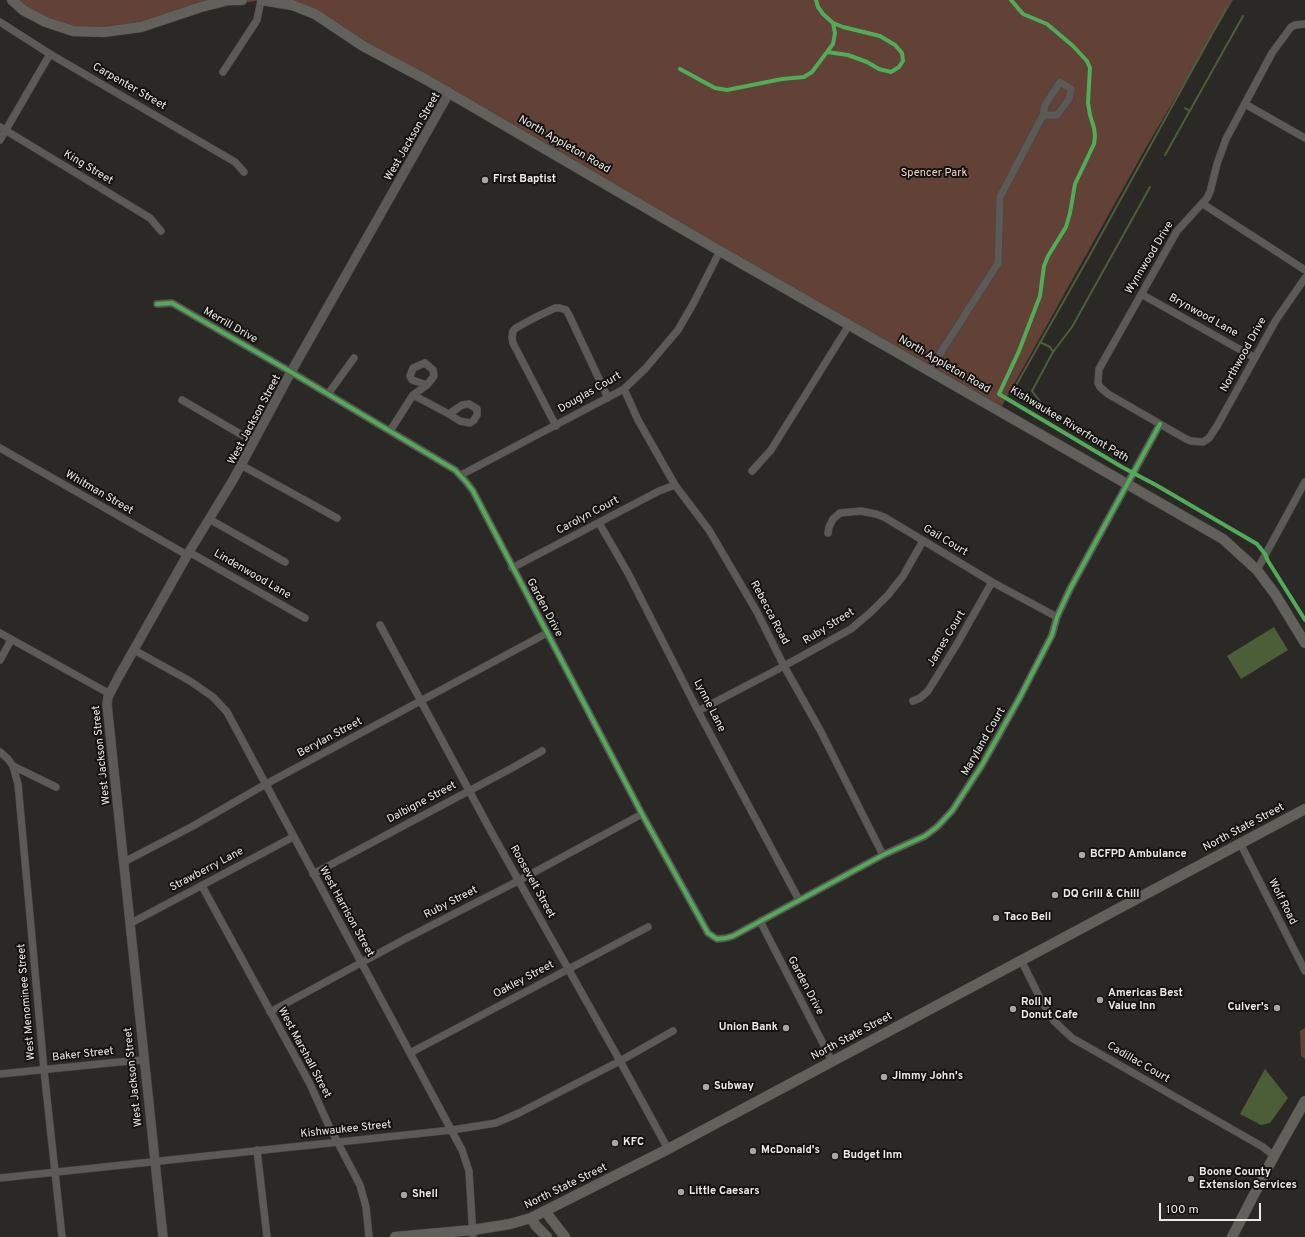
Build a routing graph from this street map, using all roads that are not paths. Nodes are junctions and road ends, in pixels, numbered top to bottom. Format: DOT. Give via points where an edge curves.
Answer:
graph roads {
  1 [pos="12,0"];
  2 [pos="242,0"];
  3 [pos="261,0"];
  4 [pos="0,22"];
  5 [pos="1305,24"];
  6 [pos="50,54"];
  7 [pos="223,72"];
  8 [pos="449,93"];
  9 [pos="1245,104"];
  10 [pos="1043,115"];
  11 [pos="3,129"];
  12 [pos="1305,138"];
  13 [pos="0,140"];
  14 [pos="244,172"];
  15 [pos="1203,204"];
  16 [pos="162,231"];
  17 [pos="720,250"];
  18 [pos="1305,270"];
  19 [pos="1305,278"];
  20 [pos="1141,294"];
  21 [pos="157,304"];
  22 [pos="849,325"];
  23 [pos="354,358"];
  24 [pos="1255,358"];
  25 [pos="928,371"];
  26 [pos="291,372"];
  27 [pos="427,385"];
  28 [pos="624,389"];
  29 [pos="328,394"];
  30 [pos="413,395"];
  31 [pos="608,398"];
  32 [pos="182,400"];
  33 [pos="449,414"];
  34 [pos="1160,424"];
  35 [pos="556,426"];
  36 [pos="390,431"];
  37 [pos="254,442"];
  38 [pos="0,448"];
  39 [pos="241,465"];
  40 [pos="752,471"];
  41 [pos="461,475"];
  42 [pos="1305,482"];
  43 [pos="1127,484"];
  44 [pos="675,485"];
  45 [pos="337,518"];
  46 [pos="209,519"];
  47 [pos="599,523"];
  48 [pos="828,533"];
  49 [pos="924,541"];
  50 [pos="188,553"];
  51 [pos="285,562"];
  52 [pos="512,568"];
  53 [pos="1256,570"];
  54 [pos="992,582"];
  55 [pos="1057,617"];
  56 [pos="305,618"];
  57 [pos="380,625"];
  58 [pos="0,633"];
  59 [pos="547,633"];
  60 [pos="11,640"];
  61 [pos="1305,643"];
  62 [pos="134,650"];
  63 [pos="0,660"];
  64 [pos="784,666"];
  65 [pos="110,694"];
  66 [pos="913,701"];
  67 [pos="420,702"];
  68 [pos="698,710"];
  69 [pos="542,751"];
  70 [pos="0,752"];
  71 [pos="13,766"];
  72 [pos="266,784"];
  73 [pos="56,787"];
  74 [pos="469,791"];
  75 [pos="1305,809"];
  76 [pos="642,814"];
  77 [pos="293,837"];
  78 [pos="1240,843"];
  79 [pos="883,855"];
  80 [pos="124,862"];
  81 [pos="313,874"];
  82 [pos="518,881"];
  83 [pos="202,886"];
  84 [pos="799,900"];
  85 [pos="760,921"];
  86 [pos="131,922"];
  87 [pos="704,926"];
  88 [pos="648,927"];
  89 [pos="1021,960"];
  90 [pos="362,963"];
  91 [pos="568,970"];
  92 [pos="1305,970"];
  93 [pos="270,1012"];
  94 [pos="673,1031"];
  95 [pos="410,1053"];
  96 [pos="144,1060"];
  97 [pos="620,1060"];
  98 [pos="832,1060"];
  99 [pos="44,1070"];
  100 [pos="0,1074"];
  101 [pos="1305,1101"];
  102 [pos="452,1130"];
  103 [pos="338,1142"];
  104 [pos="668,1149"];
  105 [pos="257,1150"];
  106 [pos="1274,1156"];
  107 [pos="154,1161"];
  108 [pos="55,1172"];
  109 [pos="0,1178"];
  110 [pos="545,1212"];
  111 [pos="531,1218"];
  112 [pos="473,1234"];
  113 [pos="62,1237"];
  114 [pos="163,1237"];
  115 [pos="267,1237"];
  116 [pos="369,1237"];
  117 [pos="395,1237"];
  118 [pos="547,1237"];
  119 [pos="565,1237"];
  120 [pos="1232,1237"];
  1 -- 2 [label="main road" via="46,22 73,30 104,32 141,27 201,7 228,0"];
  3 -- 7 [label="street" via="257,20"];
  3 -- 8 [label="main road, North Appleton Road" via="292,5 315,14 359,44"];
  4 -- 6 [label="street, Carpenter Street"];
  5 -- 9 [label="street, Wynnwood Drive" via="1295,25 1288,30 1272,53"];
  6 -- 11 [label="street"];
  6 -- 14 [label="street, Carpenter Street" via="235,162"];
  8 -- 17 [label="main road, North Appleton Road"];
  8 -- 26 [label="street, West Jackson Street"];
  9 -- 12 [label="street"];
  9 -- 15 [label="street, Wynnwood Drive" via="1226,139 1210,192"];
  10 -- 10 [label="street" via="1057,115 1069,99 1071,89 1060,82 1045,105"];
  10 -- 25 [label="street" via="1000,197 998,263"];
  11 -- 13 [label="street"];
  11 -- 16 [label="street, King Street" via="150,218"];
  15 -- 18 [label="street"];
  15 -- 20 [label="street, Wynnwood Drive" via="1177,231"];
  17 -- 22 [label="main road, North Appleton Road"];
  17 -- 28 [label="street, Douglas Court" via="678,330 645,370"];
  19 -- 24 [label="street, Northwood Drive" via="1276,320"];
  20 -- 24 [label="street, Brynwood Lane"];
  20 -- 34 [label="street, Wynnwood Drive" via="1100,369 1098,383 1108,394"];
  21 -- 26 [label="street, Merrill Drive" via="172,303"];
  22 -- 25 [label="main road, North Appleton Road"];
  22 -- 40 [label="street" via="771,450"];
  23 -- 29 [label="street"];
  24 -- 34 [label="street, Northwood Drive" via="1210,438 1203,442 1191,441"];
  25 -- 43 [label="main road, North Appleton Road"];
  26 -- 29 [label="street, Garden Drive"];
  26 -- 37 [label="street, West Jackson Street"];
  27 -- 30 [label="street"];
  28 -- 31 [label="street, Douglas Court"];
  28 -- 44 [label="street, Rebecca Road" via="638,420"];
  29 -- 36 [label="street, Garden Drive"];
  30 -- 33 [label="street"];
  30 -- 36 [label="street"];
  31 -- 35 [label="street, Douglas Court"];
  31 -- 35 [label="street" via="566,310 555,308 534,318 513,331 513,343"];
  32 -- 37 [label="street"];
  34 -- 43 [label="street, Maryland Court"];
  35 -- 41 [label="street, Douglas Court"];
  36 -- 41 [label="street, Garden Drive"];
  37 -- 39 [label="street, West Jackson Street"];
  38 -- 50 [label="street, Whitman Street"];
  39 -- 45 [label="street"];
  39 -- 46 [label="street, West Jackson Street"];
  41 -- 52 [label="street, Garden Drive" via="473,490"];
  42 -- 53 [label="street"];
  43 -- 53 [label="main road, North Appleton Road" via="1223,539"];
  43 -- 55 [label="street, Maryland Court"];
  44 -- 47 [label="street, Carolyn Court"];
  44 -- 64 [label="street, Rebecca Road" via="709,530 757,612"];
  46 -- 50 [label="street, West Jackson Street"];
  46 -- 51 [label="street"];
  47 -- 52 [label="street, Carolyn Court"];
  47 -- 68 [label="street, Lynne Lane" via="628,573"];
  48 -- 49 [label="street, Gail Court" via="833,519 840,513 861,511 884,517"];
  49 -- 54 [label="street, Gail Court"];
  49 -- 64 [label="street, Ruby Street" via="903,576 870,612 851,628"];
  50 -- 56 [label="street, Lindenwood Lane"];
  50 -- 62 [label="street, West Jackson Street"];
  52 -- 59 [label="street, Garden Drive"];
  53 -- 61 [label="main road, North Appleton Road" via="1275,594"];
  54 -- 55 [label="street, Gail Court"];
  54 -- 66 [label="street, James Court" via="928,691"];
  55 -- 79 [label="street, Maryland Court" via="1052,635 1020,697 982,765 952,811 938,827 925,836"];
  57 -- 67 [label="street, Roosevelt Street"];
  58 -- 60 [label="street"];
  59 -- 67 [label="street, Berylan Street"];
  59 -- 76 [label="street, Garden Drive"];
  60 -- 63 [label="street"];
  60 -- 65 [label="street"];
  62 -- 65 [label="street, West Jackson Street"];
  62 -- 72 [label="street, West Harrison Street" via="213,697 226,712"];
  64 -- 68 [label="street, Ruby Street"];
  64 -- 79 [label="street, Rebecca Road" via="820,730"];
  65 -- 80 [label="street, West Jackson Street" via="107,704"];
  67 -- 72 [label="street, Berylan Street"];
  67 -- 74 [label="street, Roosevelt Street"];
  68 -- 84 [label="street, Lynne Lane"];
  69 -- 74 [label="street, Dalbigne Street"];
  70 -- 71 [label="street"];
  71 -- 73 [label="street"];
  71 -- 99 [label="street, West Menominee Street" via="18,784"];
  72 -- 77 [label="street, West Harrison Street"];
  72 -- 80 [label="street, Berylan Street" via="194,826"];
  74 -- 81 [label="street, Dalbigne Street"];
  74 -- 82 [label="street, Roosevelt Street"];
  75 -- 78 [label="main road, North State Street"];
  76 -- 82 [label="street, Ruby Street"];
  76 -- 87 [label="street, Garden Drive"];
  77 -- 81 [label="street, West Harrison Street"];
  77 -- 83 [label="street, Strawberry Lane"];
  78 -- 89 [label="main road, North State Street"];
  78 -- 92 [label="street, Wolf Road"];
  79 -- 84 [label="street, Maryland Court"];
  80 -- 86 [label="street, West Jackson Street"];
  81 -- 90 [label="street, West Harrison Street"];
  82 -- 90 [label="street, Ruby Street"];
  82 -- 91 [label="street, Roosevelt Street"];
  83 -- 86 [label="street, Strawberry Lane"];
  83 -- 93 [label="street, West Marshall Street"];
  84 -- 85 [label="street, Maryland Court"];
  85 -- 87 [label="street, Maryland Court" via="726,938 713,937"];
  85 -- 98 [label="street, Garden Drive"];
  86 -- 96 [label="street, West Jackson Street"];
  88 -- 91 [label="street, Oakley Street"];
  89 -- 98 [label="main road, North State Street"];
  89 -- 106 [label="street, Cadillac Court" via="1054,1021 1072,1038 1263,1147"];
  90 -- 93 [label="street, Ruby Street"];
  90 -- 95 [label="street, West Harrison Street"];
  91 -- 95 [label="street, Oakley Street"];
  91 -- 97 [label="street, Roosevelt Street"];
  93 -- 103 [label="street, West Marshall Street" via="310,1084"];
  94 -- 97 [label="street, Kishwaukee Street"];
  95 -- 102 [label="street, West Harrison Street"];
  96 -- 99 [label="street, Baker Street"];
  96 -- 107 [label="street, West Jackson Street"];
  97 -- 102 [label="street, Kishwaukee Street" via="496,1123"];
  97 -- 104 [label="street, Roosevelt Street"];
  98 -- 104 [label="main road, North State Street"];
  99 -- 100 [label="street, Baker Street"];
  99 -- 108 [label="street, West Menominee Street"];
  101 -- 106 [label="main road"];
  102 -- 103 [label="street, Kishwaukee Street"];
  102 -- 112 [label="street, West Harrison Street" via="468,1167"];
  103 -- 105 [label="street, Kishwaukee Street"];
  103 -- 116 [label="street, West Marshall Street" via="360,1185 366,1207"];
  104 -- 110 [label="main road, North State Street"];
  105 -- 107 [label="street, Kishwaukee Street"];
  105 -- 115 [label="street"];
  106 -- 120 [label="main road"];
  107 -- 108 [label="street, Kishwaukee Street"];
  107 -- 114 [label="street, West Jackson Street"];
  108 -- 109 [label="street, Kishwaukee Street"];
  108 -- 113 [label="street, West Menominee Street"];
  110 -- 111 [label="main road, North State Street"];
  110 -- 119 [label="main road"];
  111 -- 112 [label="main road, North State Street"];
  111 -- 118 [label="main road"];
  112 -- 117 [label="main road, North State Street"];
}
